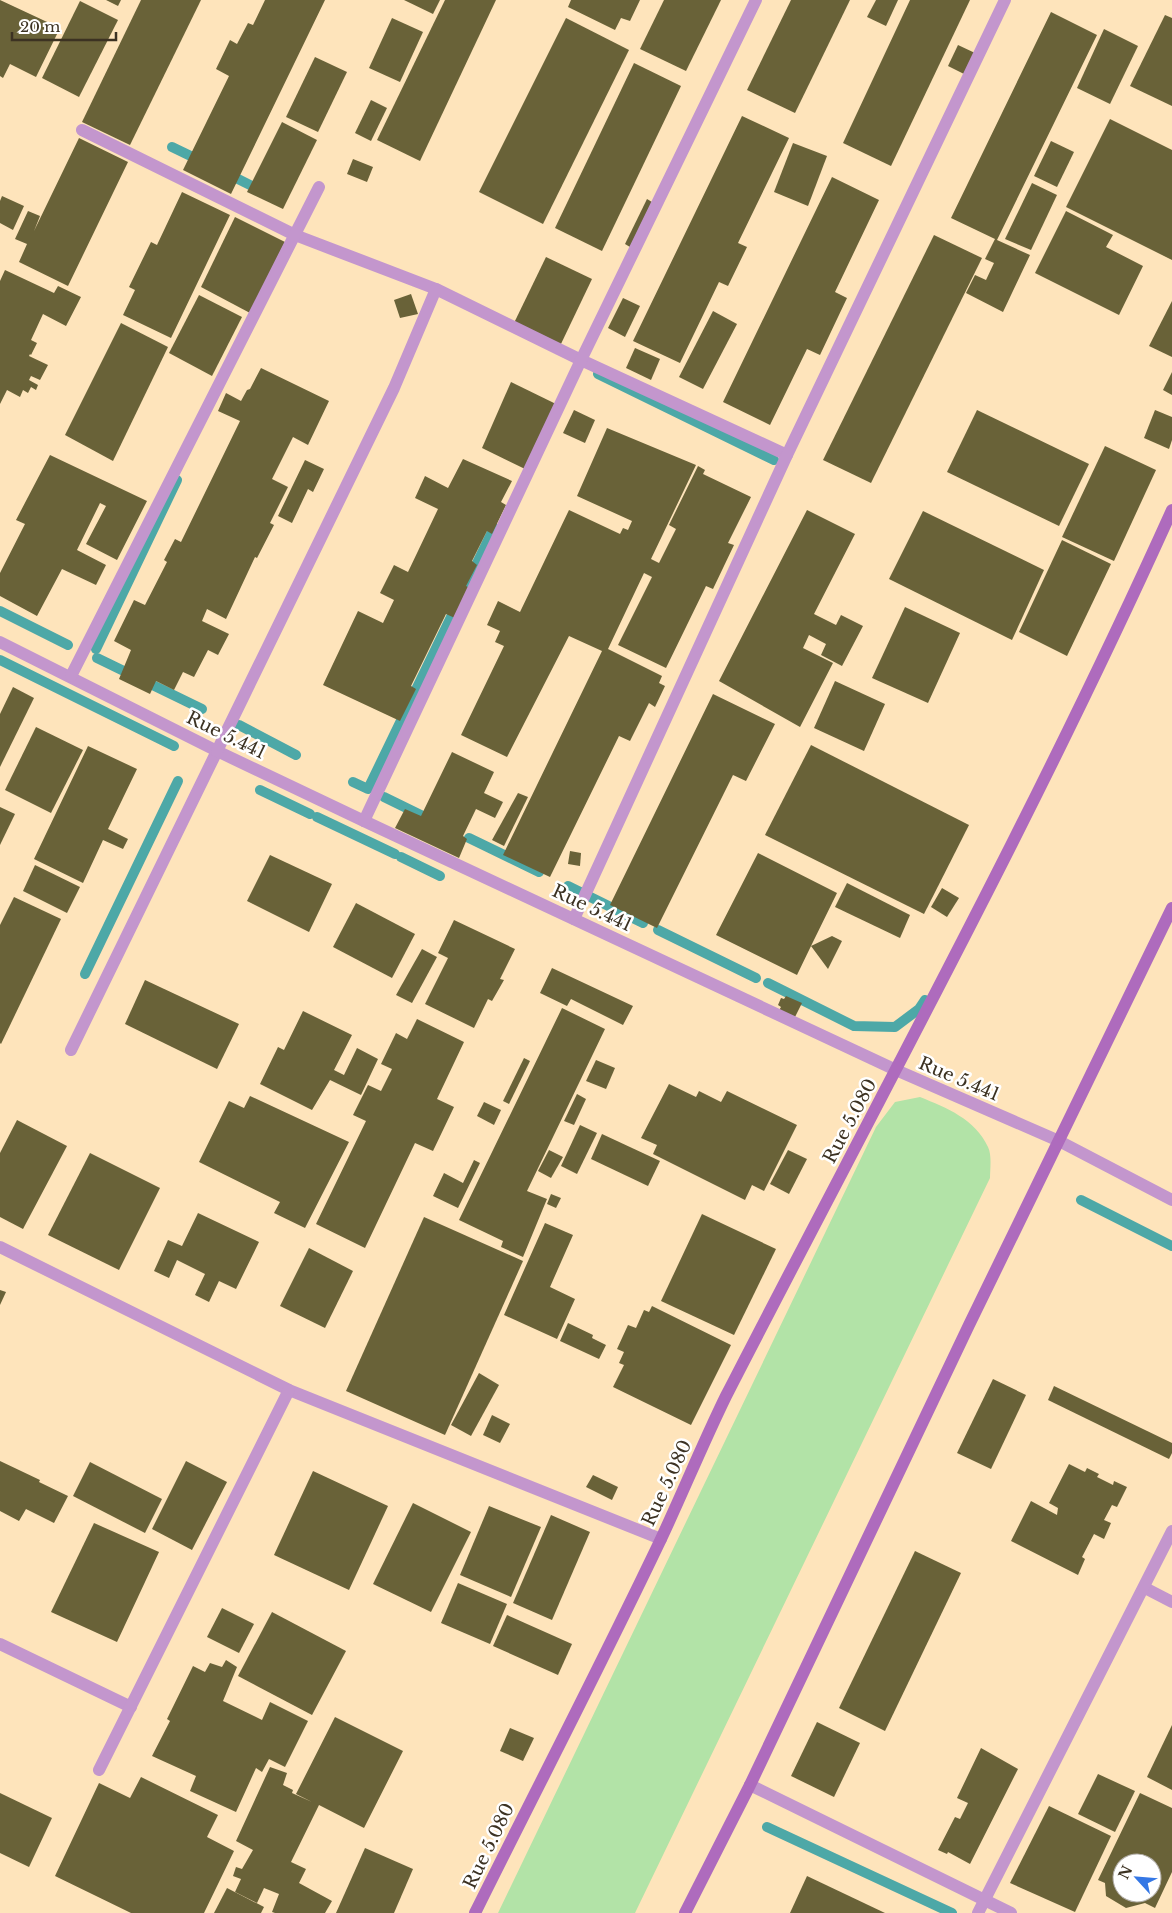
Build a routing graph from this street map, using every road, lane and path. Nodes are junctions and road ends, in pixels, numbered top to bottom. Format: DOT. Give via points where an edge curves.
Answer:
graph roads {
  1 [pos="756,0"];
  2 [pos="1005,0"];
  3 [pos="82,130"];
  4 [pos="319,187"];
  5 [pos="295,235"];
  6 [pos="436,289"];
  7 [pos="581,360"];
  8 [pos="787,455"];
  9 [pos="1172,510"];
  10 [pos="0,642"];
  11 [pos="71,676"];
  12 [pos="216,751"];
  13 [pos="364,821"];
  14 [pos="1172,908"];
  15 [pos="574,919"];
  16 [pos="71,1050"];
  17 [pos="896,1070"];
  18 [pos="1059,1141"];
  19 [pos="1172,1200"];
  20 [pos="0,1246"];
  21 [pos="289,1390"];
  22 [pos="1172,1531"];
  23 [pos="661,1539"];
  24 [pos="1145,1588"];
  25 [pos="1172,1602"];
  26 [pos="0,1644"];
  27 [pos="130,1707"];
  28 [pos="99,1770"];
  29 [pos="750,1785"];
  30 [pos="984,1900"];
  31 [pos="475,1913"];
  32 [pos="685,1913"];
  33 [pos="978,1913"];
  34 [pos="1011,1913"];
  1 -- 7 [label="street"];
  2 -- 8 [label="street"];
  3 -- 5 [label="street"];
  4 -- 5 [label="street"];
  5 -- 6 [label="street"];
  5 -- 11 [label="street"];
  6 -- 7 [label="street"];
  6 -- 12 [label="street" via="394,388"];
  7 -- 8 [label="street"];
  7 -- 13 [label="street"];
  8 -- 15 [label="street"];
  9 -- 17 [label="main road, Rue 5.080" via="1045,777"];
  10 -- 11 [label="street, Rue 5.441"];
  11 -- 12 [label="street, Rue 5.441"];
  12 -- 13 [label="street, Rue 5.441"];
  12 -- 16 [label="street"];
  13 -- 15 [label="street, Rue 5.441"];
  14 -- 18 [label="main road"];
  15 -- 17 [label="street, Rue 5.441"];
  17 -- 18 [label="street, Rue 5.441"];
  17 -- 23 [label="main road, Rue 5.080" via="724,1401"];
  18 -- 19 [label="street, Rue 5.441"];
  18 -- 29 [label="main road"];
  20 -- 21 [label="street"];
  21 -- 23 [label="street"];
  21 -- 27 [label="street"];
  22 -- 24 [label="street"];
  23 -- 31 [label="main road, Rue 5.080"];
  24 -- 25 [label="street"];
  24 -- 30 [label="street"];
  26 -- 27 [label="street"];
  27 -- 28 [label="street"];
  29 -- 30 [label="street"];
  29 -- 32 [label="main road"];
  30 -- 33 [label="street"];
  30 -- 34 [label="street"];
}
